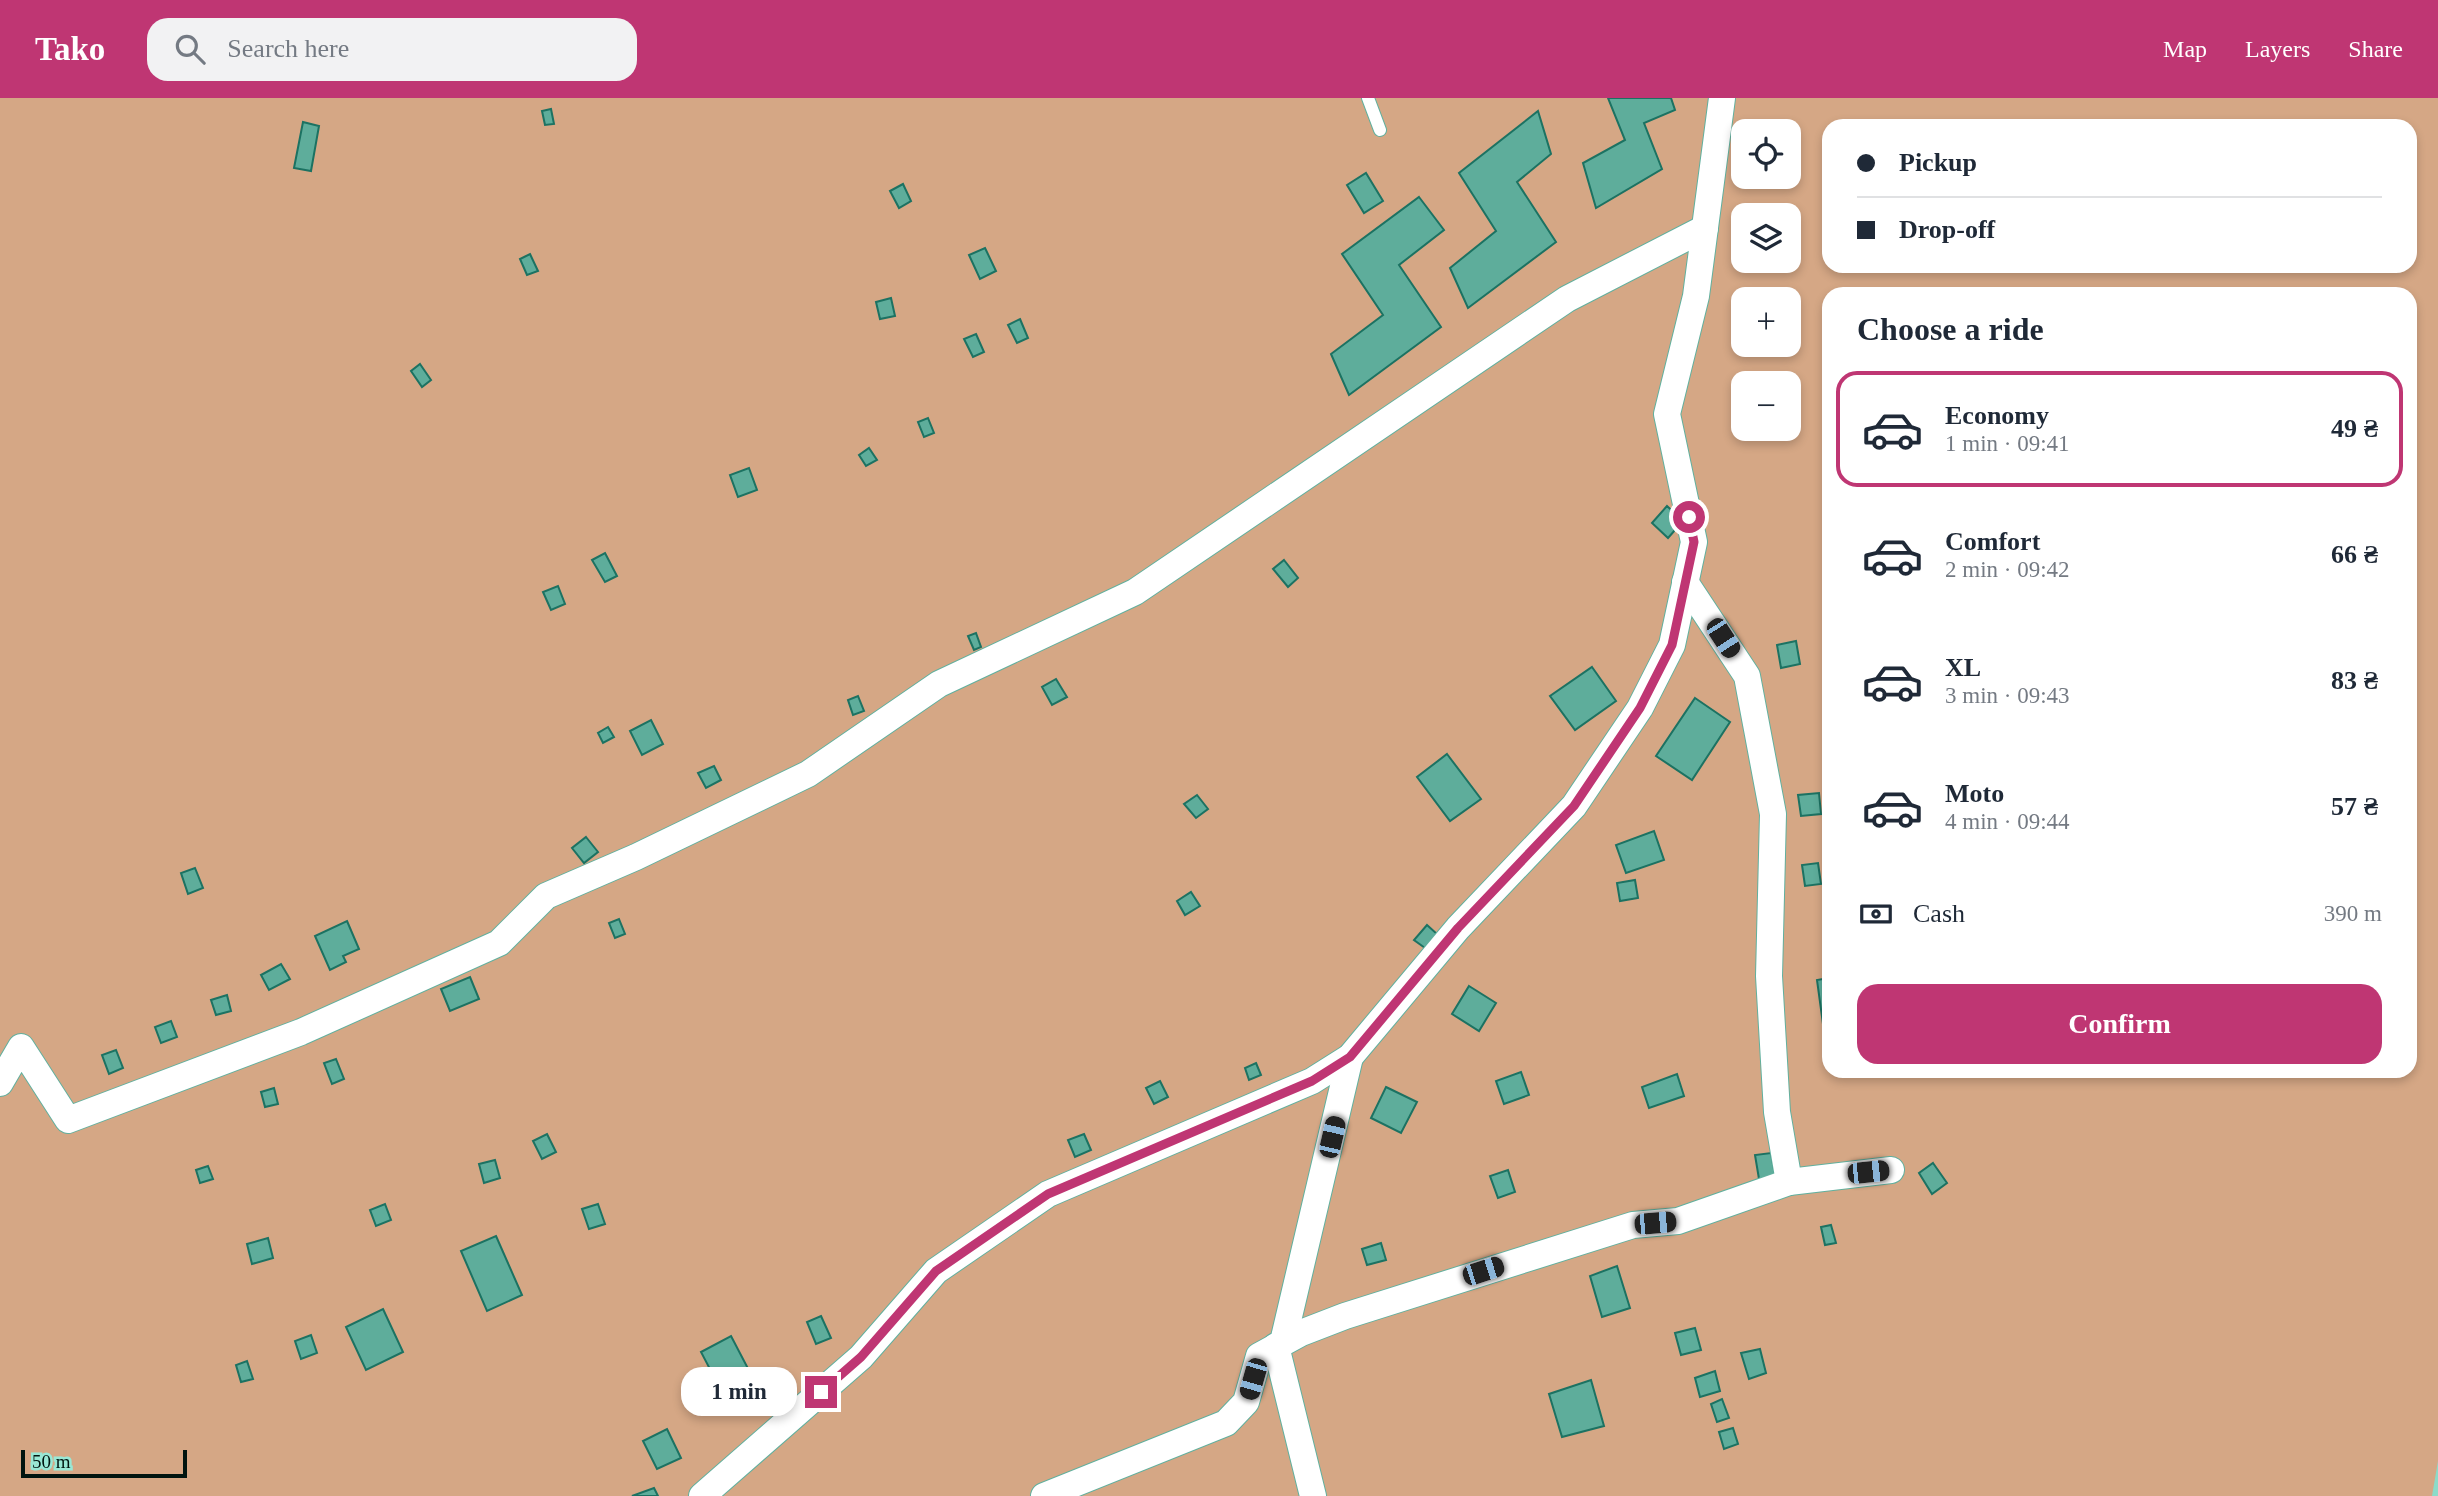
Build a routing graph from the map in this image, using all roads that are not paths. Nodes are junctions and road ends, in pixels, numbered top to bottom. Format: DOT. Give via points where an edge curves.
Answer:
graph roads {
  1 [pos="1368,98"];
  2 [pos="1722,98"];
  3 [pos="1380,131"];
  4 [pos="1705,228"];
  5 [pos="1685,582"];
  6 [pos="1350,1057"];
  7 [pos="0,1083"];
  8 [pos="1891,1170"];
  9 [pos="1789,1182"];
  10 [pos="1279,1344"];
  11 [pos="702,1496"];
  12 [pos="1044,1496"];
  13 [pos="1313,1496"];
  1 -- 3 [label="lane"];
  2 -- 4 [label="street"];
  4 -- 5 [label="street" via="1696,296 1667,414 1694,542"];
  4 -- 7 [label="street" via="1567,299 1135,592 939,684 808,774 546,896 499,943 301,1032 68,1120 21,1047"];
  5 -- 6 [label="street" via="1672,645 1640,708 1574,806 1458,928"];
  5 -- 9 [label="street" via="1748,676 1773,814 1769,976 1777,1112"];
  6 -- 10 [label="street"];
  6 -- 11 [label="street" via="1312,1081 1166,1141 1037,1202 936,1271 861,1357"];
  8 -- 9 [label="street"];
  9 -- 10 [label="street" via="1678,1222 1633,1225 1497,1266 1345,1316"];
  10 -- 12 [label="street" via="1259,1356 1246,1402 1226,1423"];
  10 -- 13 [label="street"];
}
